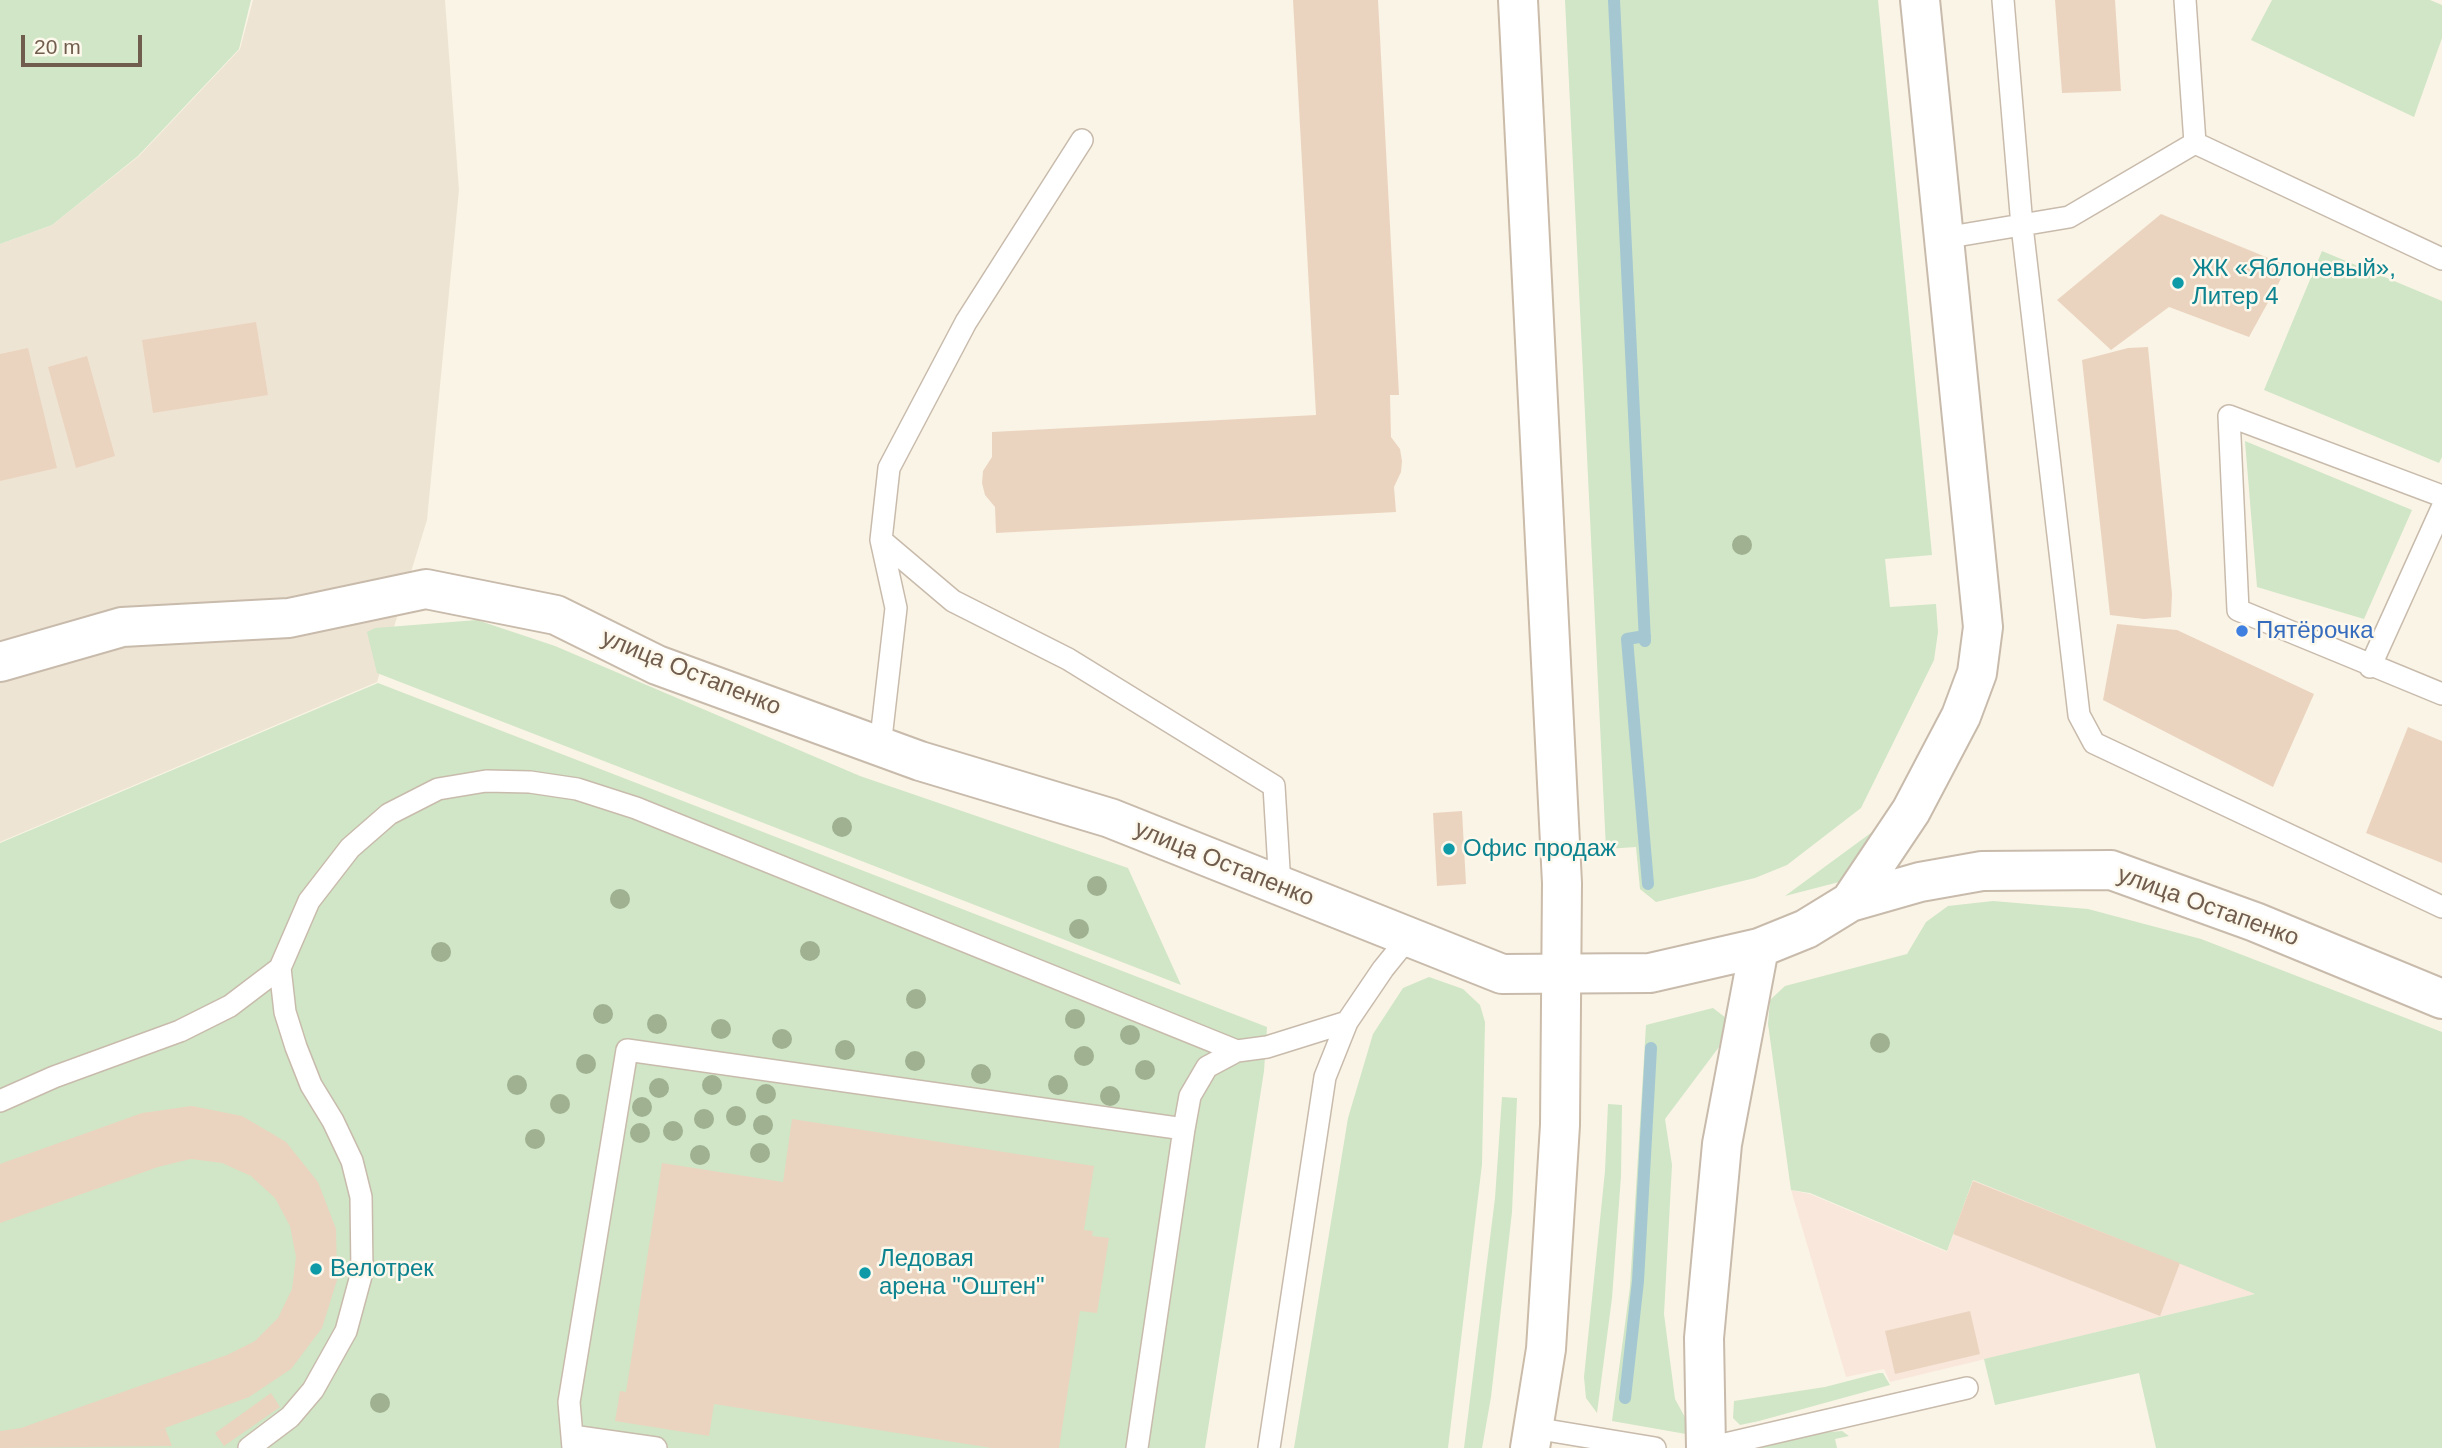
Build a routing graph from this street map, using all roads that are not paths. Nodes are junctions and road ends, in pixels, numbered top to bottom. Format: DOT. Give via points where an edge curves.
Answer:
graph roads {
  1 [pos="1518,0"];
  2 [pos="1920,0"];
  3 [pos="2003,0"];
  4 [pos="2185,0"];
  5 [pos="1082,140"];
  6 [pos="2195,143"];
  7 [pos="2022,226"];
  8 [pos="1944,238"];
  9 [pos="2442,259"];
  10 [pos="2442,496"];
  11 [pos="2442,508"];
  12 [pos="881,540"];
  13 [pos="0,662"];
  14 [pos="2370,667"];
  15 [pos="2442,694"];
  16 [pos="880,747"];
  17 [pos="1280,886"];
  18 [pos="1850,902"];
  19 [pos="2442,907"];
  20 [pos="1419,940"];
  21 [pos="1759,948"];
  22 [pos="280,968"];
  23 [pos="1561,974"];
  24 [pos="2442,999"];
  25 [pos="1348,1022"];
  26 [pos="1237,1051"];
  27 [pos="0,1101"];
  28 [pos="1184,1129"];
  29 [pos="1967,1388"];
  30 [pos="1532,1438"];
  31 [pos="572,1442"];
  32 [pos="249,1448"];
  33 [pos="656,1448"];
  34 [pos="1137,1448"];
  35 [pos="1269,1448"];
  36 [pos="1655,1448"];
  37 [pos="1707,1448"];
  1 -- 23 [label="street" via="1561,865"];
  2 -- 8 [label="street"];
  3 -- 7 [label="lane"];
  4 -- 6 [label="lane"];
  5 -- 12 [label="lane" via="966,322 889,468"];
  6 -- 7 [label="lane" via="2069,217"];
  6 -- 9 [label="lane"];
  7 -- 8 [label="lane"];
  7 -- 19 [label="lane" via="2079,715 2094,743"];
  8 -- 18 [label="street" via="1983,627 1977,673 1961,716 1911,811"];
  10 -- 14 [label="lane" via="2229,416 2238,610"];
  11 -- 14 [label="lane"];
  12 -- 16 [label="lane" via="896,608"];
  12 -- 17 [label="lane" via="953,601 1068,659 1274,786"];
  13 -- 16 [label="street, улица Остапенко" via="122,627 289,618 426,589 556,615 657,665"];
  14 -- 15 [label="lane"];
  16 -- 17 [label="street, улица Остапенко" via="1110,818"];
  17 -- 20 [label="street, улица Остапенко"];
  18 -- 21 [label="street, улица Остапенко" via="1806,929"];
  18 -- 24 [label="street, улица Остапенко" via="1982,871 2111,870 2255,922"];
  20 -- 23 [label="street, улица Остапенко" via="1502,974"];
  20 -- 25 [label="lane" via="1400,948"];
  21 -- 23 [label="street, улица Остапенко" via="1650,973"];
  21 -- 37 [label="street" via="1722,1144 1704,1338"];
  22 -- 26 [label="lane" via="309,901 350,848 389,814 438,789 486,781 530,782 577,789 636,808"];
  22 -- 27 [label="lane" via="230,1006 180,1031"];
  22 -- 32 [label="lane" via="285,1012 296,1047 352,1161 361,1197 362,1272 346,1331 313,1390 290,1417"];
  23 -- 30 [label="street" via="1560,1125 1546,1349"];
  25 -- 26 [label="lane" via="1267,1047"];
  25 -- 35 [label="lane" via="1325,1077"];
  26 -- 28 [label="lane" via="1208,1068 1190,1097"];
  28 -- 31 [label="lane" via="627,1050 569,1402"];
  28 -- 34 [label="lane"];
  29 -- 37 [label="lane"];
  30 -- 36 [label="lane"];
  31 -- 33 [label="lane"];
}
